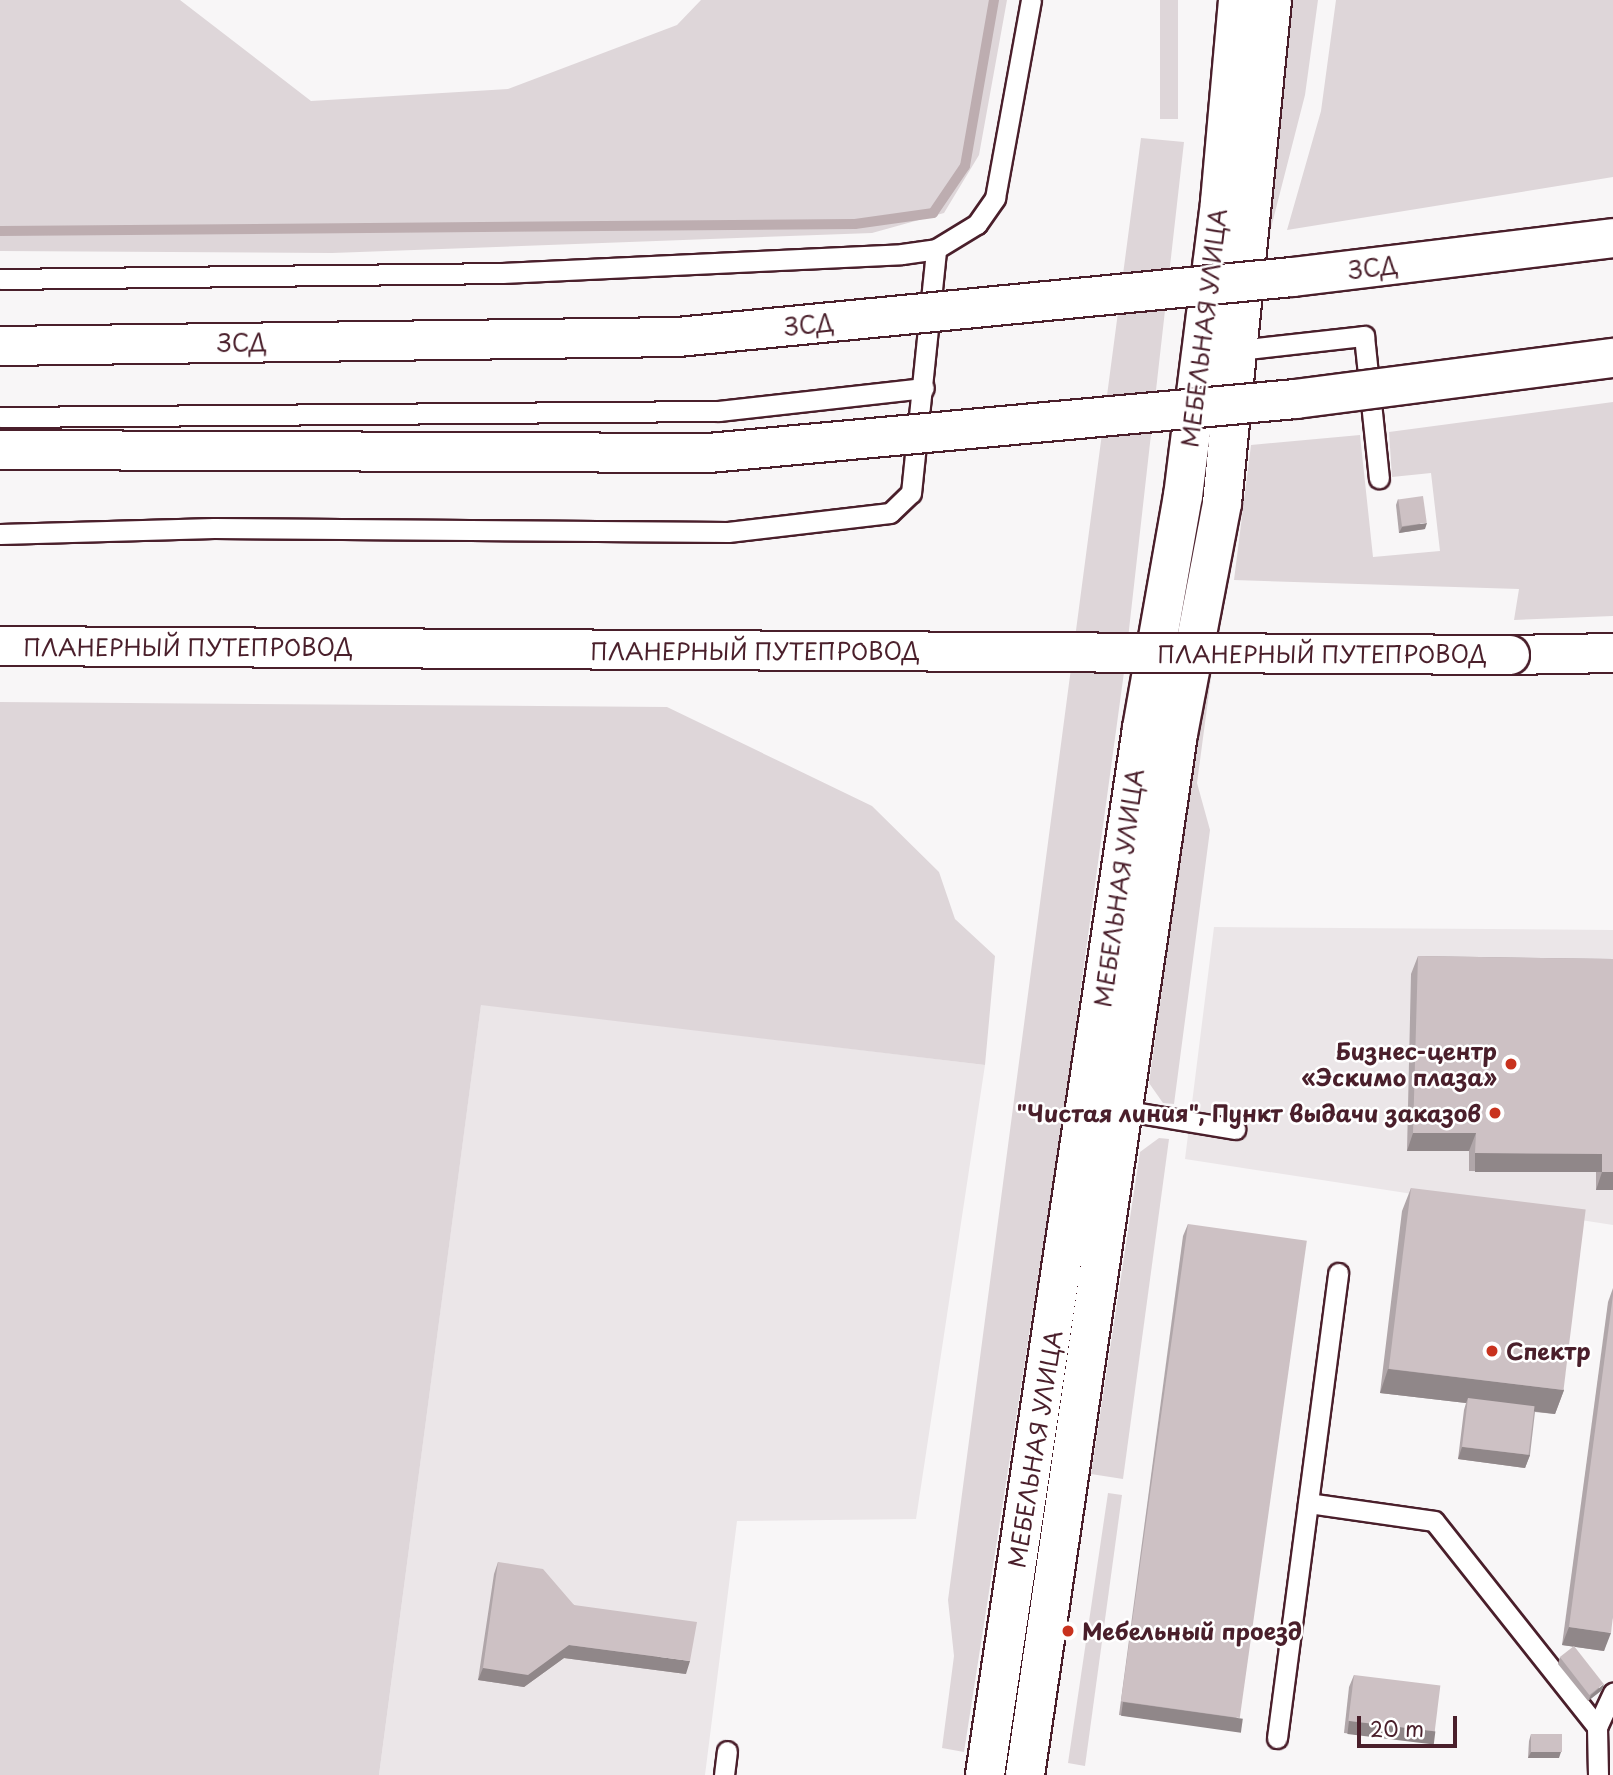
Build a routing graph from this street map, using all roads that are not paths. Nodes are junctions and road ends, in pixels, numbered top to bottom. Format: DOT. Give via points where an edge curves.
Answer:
graph roads {
  1 [pos="1031,0"];
  2 [pos="1238,0"];
  3 [pos="1272,0"];
  4 [pos="1613,238"];
  5 [pos="936,248"];
  6 [pos="0,279"];
  7 [pos="0,345"];
  8 [pos="1239,350"];
  9 [pos="1613,358"];
  10 [pos="925,388"];
  11 [pos="0,417"];
  12 [pos="0,450"];
  13 [pos="1379,478"];
  14 [pos="0,534"];
  15 [pos="0,646"];
  16 [pos="1613,653"];
  17 [pos="1105,1108"];
  18 [pos="1235,1129"];
  19 [pos="1338,1273"];
  20 [pos="1308,1503"];
  21 [pos="1613,1693"];
  22 [pos="1597,1727"];
  23 [pos="1277,1738"];
  24 [pos="727,1751"];
  25 [pos="723,1775"];
  26 [pos="985,1775"];
  27 [pos="1025,1775"];
  28 [pos="1598,1775"];
  1 -- 5 [label="lane" via="995,198 976,224"];
  2 -- 17 [label="main road, МЕБЕЛЬНАЯ УЛИЦА" via="1220,202 1183,496 1142,728"];
  3 -- 8 [label="main road, МЕБЕЛЬНАЯ УЛИЦА"];
  4 -- 7 [label="main road, ЗСД, bridge" via="1292,277 678,337"];
  5 -- 6 [label="lane" via="902,254 502,273"];
  5 -- 10 [label="lane"];
  8 -- 13 [label="lane" via="1364,336"];
  8 -- 17 [label="main road, МЕБЕЛЬНАЯ УЛИЦА" via="1222,503"];
  9 -- 12 [label="main road, bridge" via="1296,399 709,453"];
  10 -- 11 [label="lane" via="719,411"];
  10 -- 14 [label="lane" via="911,493 890,513 727,533 214,528"];
  15 -- 16 [label="main road, ПЛАНЕРНЫЙ ПУТЕПРОВОД, bridge"];
  17 -- 18 [label="lane"];
  17 -- 26 [label="main road, МЕБЕЛЬНАЯ УЛИЦА"];
  17 -- 27 [label="main road, МЕБЕЛЬНАЯ УЛИЦА"];
  19 -- 20 [label="lane"];
  20 -- 22 [label="lane" via="1434,1521"];
  20 -- 23 [label="lane"];
  21 -- 22 [label="lane"];
  22 -- 28 [label="lane"];
  24 -- 25 [label="lane"];
}
